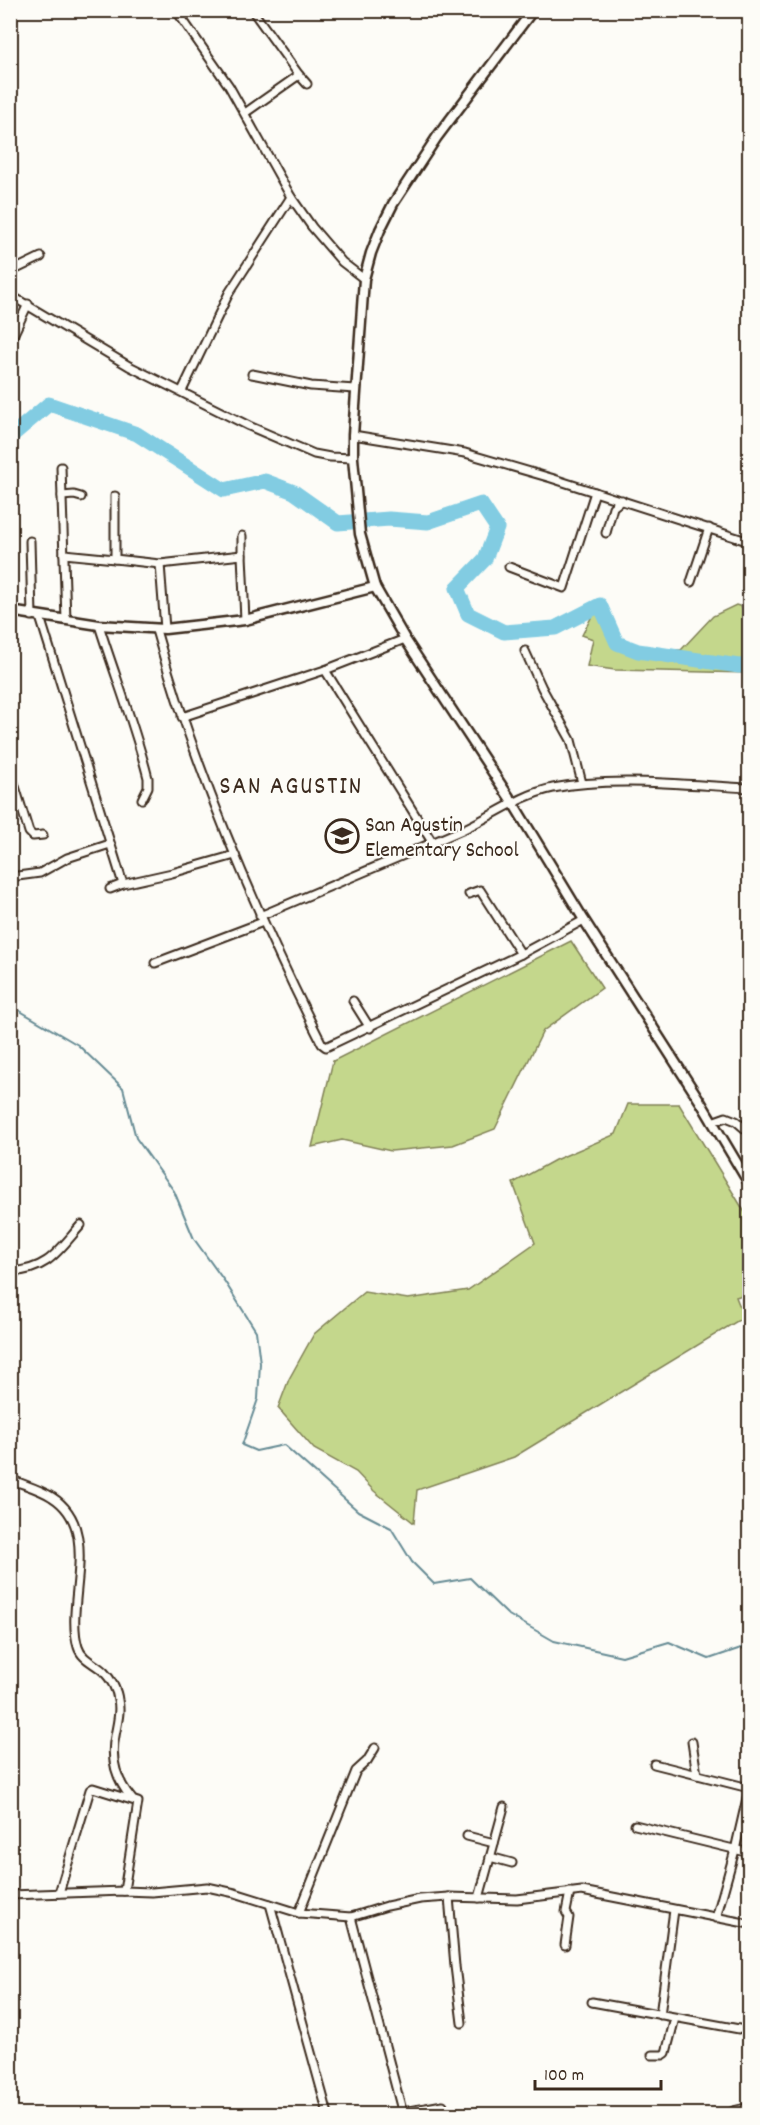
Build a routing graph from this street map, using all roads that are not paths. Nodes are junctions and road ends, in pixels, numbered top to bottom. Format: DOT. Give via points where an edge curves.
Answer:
graph roads {
  1 [pos="176,10"];
  2 [pos="252,10"];
  3 [pos="533,10"];
  4 [pos="299,75"];
  5 [pos="307,84"];
  6 [pos="245,113"];
  7 [pos="291,197"];
  8 [pos="41,257"];
  9 [pos="10,272"];
  10 [pos="364,279"];
  11 [pos="10,295"];
  12 [pos="28,304"];
  13 [pos="10,342"];
  14 [pos="252,374"];
  15 [pos="355,389"];
  16 [pos="182,391"];
  17 [pos="352,435"];
  18 [pos="353,458"];
  19 [pos="62,466"];
  20 [pos="595,492"];
  21 [pos="62,496"];
  22 [pos="115,496"];
  23 [pos="81,497"];
  24 [pos="622,500"];
  25 [pos="709,528"];
  26 [pos="606,533"];
  27 [pos="242,536"];
  28 [pos="30,541"];
  29 [pos="750,542"];
  30 [pos="64,554"];
  31 [pos="242,555"];
  32 [pos="115,560"];
  33 [pos="160,564"];
  34 [pos="509,567"];
  35 [pos="691,582"];
  36 [pos="375,588"];
  37 [pos="10,611"];
  38 [pos="36,616"];
  39 [pos="66,620"];
  40 [pos="245,620"];
  41 [pos="99,625"];
  42 [pos="161,630"];
  43 [pos="405,639"];
  44 [pos="525,651"];
  45 [pos="326,670"];
  46 [pos="182,717"];
  47 [pos="10,770"];
  48 [pos="582,783"];
  49 [pos="750,788"];
  50 [pos="142,799"];
  51 [pos="513,803"];
  52 [pos="44,835"];
  53 [pos="432,842"];
  54 [pos="110,844"];
  55 [pos="235,855"];
  56 [pos="10,877"];
  57 [pos="123,884"];
  58 [pos="110,889"];
  59 [pos="469,894"];
  60 [pos="262,919"];
  61 [pos="584,920"];
  62 [pos="521,954"];
  63 [pos="155,963"];
  64 [pos="354,1001"];
  65 [pos="369,1028"];
  66 [pos="712,1122"];
  67 [pos="750,1132"];
  68 [pos="750,1185"];
  69 [pos="81,1225"];
  70 [pos="10,1272"];
  71 [pos="10,1479"];
  72 [pos="692,1742"];
  73 [pos="375,1748"];
  74 [pos="654,1764"];
  75 [pos="697,1775"];
  76 [pos="749,1791"];
  77 [pos="132,1799"];
  78 [pos="504,1807"];
  79 [pos="635,1826"];
  80 [pos="467,1836"];
  81 [pos="494,1844"];
  82 [pos="735,1850"];
  83 [pos="750,1853"];
  84 [pos="490,1857"];
  85 [pos="512,1863"];
  86 [pos="124,1891"];
  87 [pos="570,1892"];
  88 [pos="59,1893"];
  89 [pos="10,1895"];
  90 [pos="449,1897"];
  91 [pos="479,1898"];
  92 [pos="270,1904"];
  93 [pos="674,1910"];
  94 [pos="299,1913"];
  95 [pos="351,1917"];
  96 [pos="716,1918"];
  97 [pos="750,1924"];
  98 [pos="566,1944"];
  99 [pos="592,2002"];
  100 [pos="660,2015"];
  101 [pos="675,2018"];
  102 [pos="462,2024"];
  103 [pos="750,2031"];
  104 [pos="652,2055"];
  105 [pos="443,2105"];
  106 [pos="750,2107"];
  107 [pos="733,2111"];
  108 [pos="403,2113"];
  109 [pos="328,2115"];
  1 -- 6 [label="street"];
  2 -- 4 [label="street"];
  3 -- 10 [label="street" via="437,137 393,204"];
  4 -- 5 [label="street"];
  4 -- 6 [label="street"];
  6 -- 7 [label="street"];
  7 -- 10 [label="street" via="325,244"];
  7 -- 16 [label="street" via="229,293"];
  8 -- 9 [label="street"];
  10 -- 15 [label="street"];
  11 -- 12 [label="street"];
  12 -- 13 [label="street"];
  12 -- 16 [label="street" via="152,379"];
  14 -- 15 [label="street" via="311,386"];
  15 -- 17 [label="street"];
  16 -- 18 [label="street" via="314,454"];
  17 -- 18 [label="street"];
  17 -- 20 [label="street" via="465,453"];
  18 -- 36 [label="street" via="360,534"];
  19 -- 21 [label="street"];
  20 -- 24 [label="street"];
  20 -- 34 [label="street" via="564,588"];
  21 -- 23 [label="street"];
  21 -- 30 [label="street"];
  22 -- 32 [label="street"];
  24 -- 25 [label="street"];
  24 -- 26 [label="street" via="613,507"];
  25 -- 29 [label="street"];
  25 -- 35 [label="street"];
  27 -- 31 [label="street"];
  28 -- 38 [label="street"];
  30 -- 32 [label="street"];
  30 -- 39 [label="street"];
  31 -- 33 [label="street"];
  31 -- 40 [label="street"];
  32 -- 33 [label="street"];
  33 -- 42 [label="street"];
  36 -- 40 [label="street"];
  36 -- 43 [label="street"];
  37 -- 38 [label="street"];
  38 -- 39 [label="street"];
  38 -- 54 [label="street"];
  39 -- 41 [label="street"];
  40 -- 42 [label="street"];
  41 -- 42 [label="street"];
  41 -- 50 [label="street" via="148,778"];
  42 -- 46 [label="street"];
  43 -- 45 [label="street"];
  43 -- 51 [label="street"];
  44 -- 48 [label="street" via="570,740"];
  45 -- 46 [label="street"];
  45 -- 53 [label="street"];
  46 -- 55 [label="street"];
  47 -- 52 [label="street" via="29,831 33,836"];
  48 -- 49 [label="street"];
  48 -- 51 [label="street" via="538,792"];
  51 -- 53 [label="street"];
  51 -- 61 [label="street"];
  53 -- 60 [label="street"];
  54 -- 56 [label="street" via="74,855 40,873"];
  54 -- 57 [label="street"];
  55 -- 57 [label="street"];
  55 -- 60 [label="street"];
  57 -- 58 [label="street"];
  59 -- 62 [label="street" via="480,890"];
  60 -- 63 [label="street"];
  60 -- 65 [label="street" via="322,1044 332,1046"];
  61 -- 62 [label="street"];
  61 -- 66 [label="street"];
  62 -- 65 [label="street"];
  64 -- 65 [label="street"];
  66 -- 67 [label="street" via="726,1117"];
  66 -- 68 [label="street"];
  69 -- 70 [label="street" via="51,1259 40,1266"];
  71 -- 77 [label="street" via="52,1497 74,1522 80,1560 78,1649 104,1672 116,1691 119,1712 112,1758 122,1786"];
  72 -- 75 [label="street"];
  73 -- 94 [label="street" via="356,1771"];
  74 -- 75 [label="street"];
  75 -- 76 [label="street"];
  76 -- 82 [label="street"];
  77 -- 86 [label="street" via="138,1804"];
  77 -- 88 [label="street" via="91,1789"];
  78 -- 81 [label="street"];
  79 -- 82 [label="street"];
  80 -- 81 [label="street"];
  81 -- 84 [label="street"];
  82 -- 83 [label="street"];
  82 -- 96 [label="street"];
  84 -- 85 [label="street"];
  84 -- 91 [label="street"];
  86 -- 88 [label="street"];
  86 -- 92 [label="street" via="207,1887"];
  87 -- 91 [label="street" via="517,1899"];
  87 -- 93 [label="street" via="582,1891"];
  87 -- 98 [label="street"];
  88 -- 89 [label="street"];
  90 -- 91 [label="street"];
  90 -- 95 [label="street" via="420,1899"];
  90 -- 102 [label="street"];
  92 -- 94 [label="street"];
  92 -- 109 [label="street"];
  93 -- 96 [label="street"];
  93 -- 100 [label="street"];
  94 -- 95 [label="street"];
  95 -- 108 [label="street"];
  96 -- 97 [label="street"];
  99 -- 100 [label="street"];
  100 -- 101 [label="street"];
  101 -- 103 [label="street"];
  101 -- 104 [label="street" via="666,2053"];
  105 -- 108 [label="street"];
  106 -- 107 [label="street"];
}
